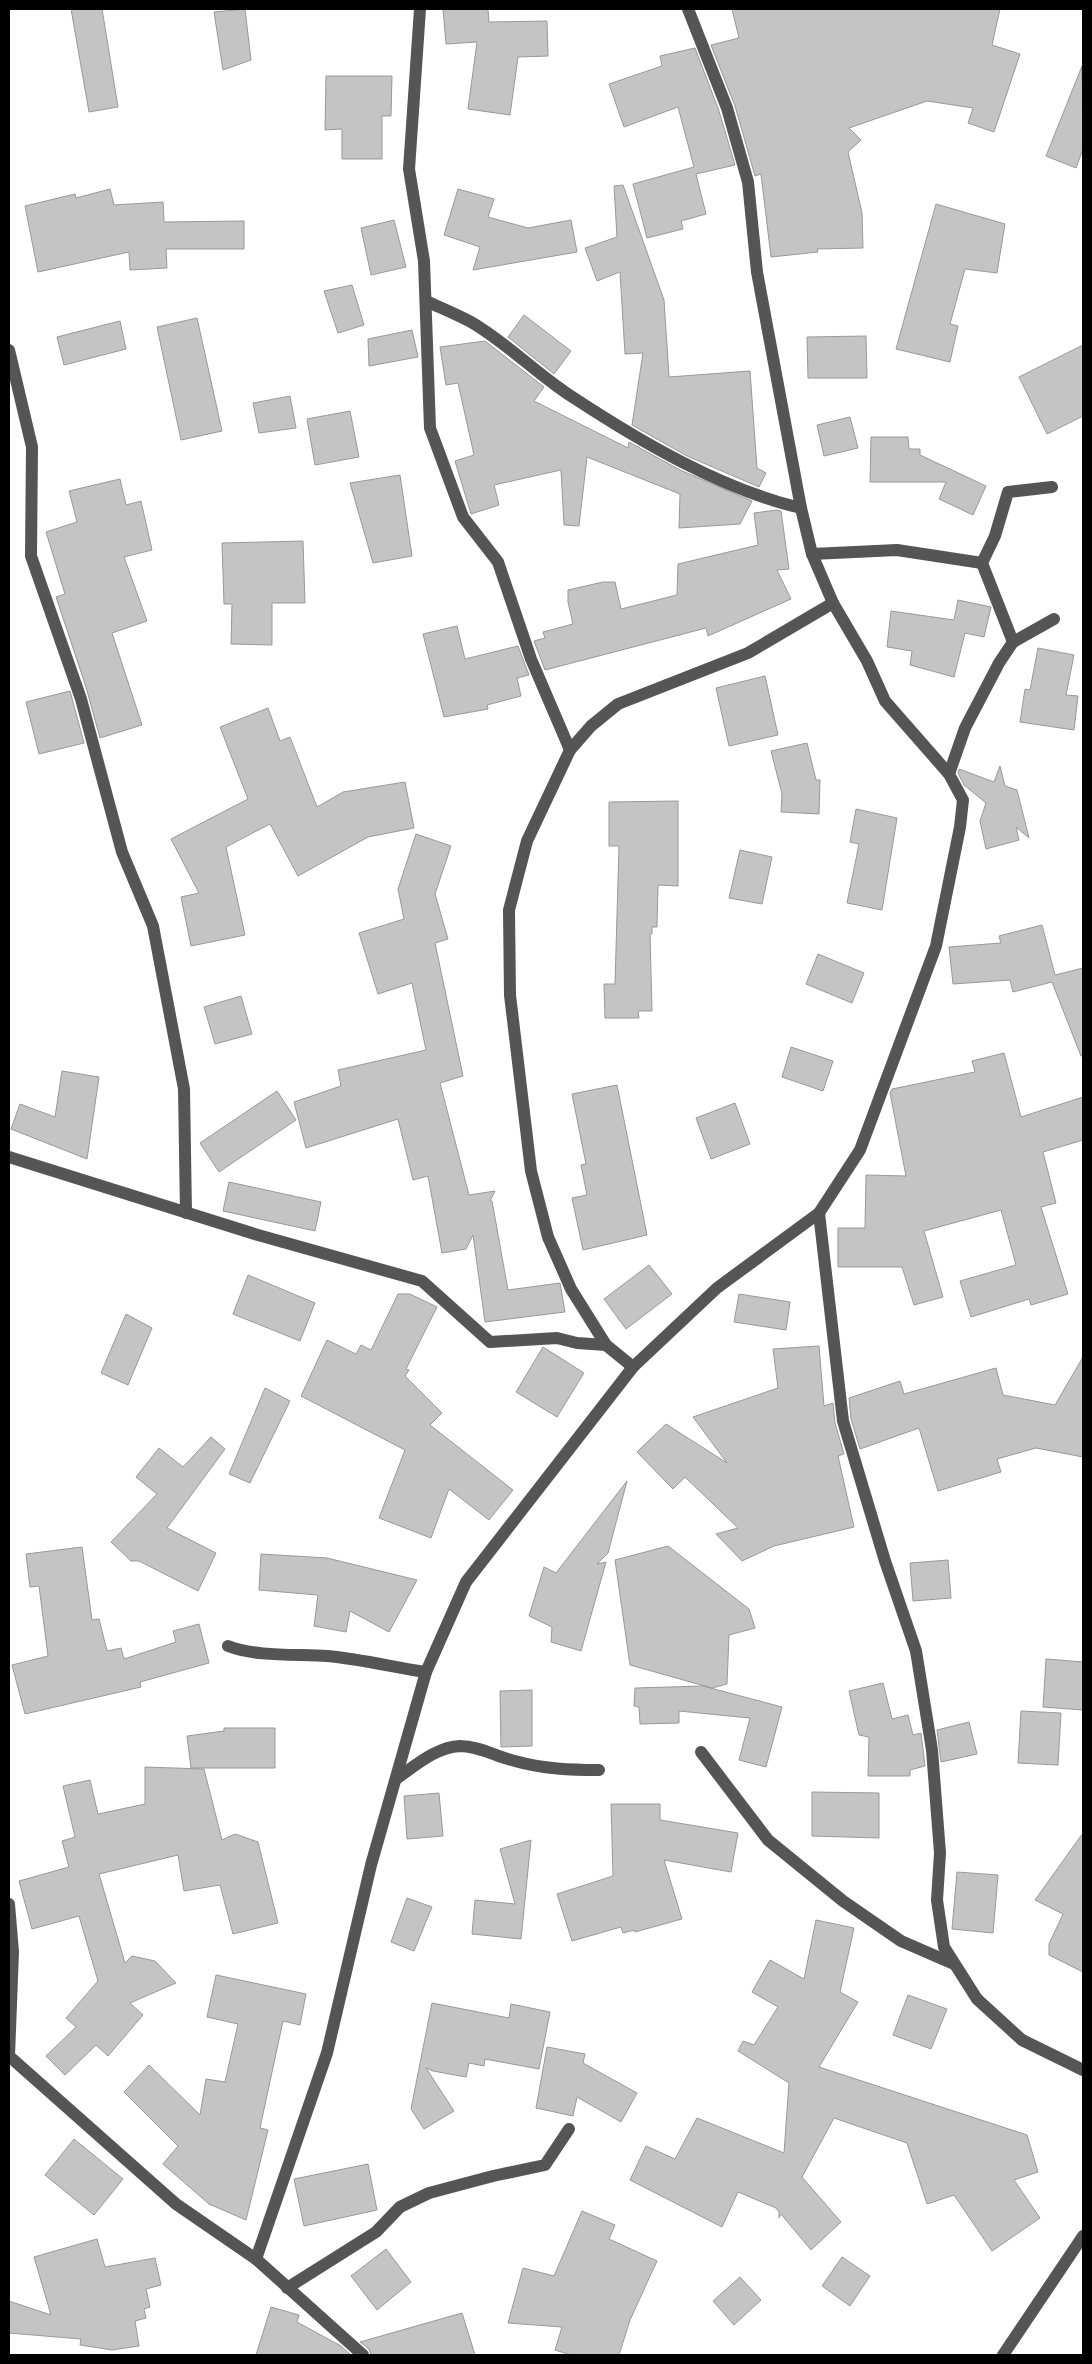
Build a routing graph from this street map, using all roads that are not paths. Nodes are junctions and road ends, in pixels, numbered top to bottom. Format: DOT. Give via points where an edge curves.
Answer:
graph roads {
  1 [pos="420,9"];
  2 [pos="688,9"];
  3 [pos="426,301"];
  4 [pos="9,350"];
  5 [pos="14,396"];
  6 [pos="1052,487"];
  7 [pos="801,508"];
  8 [pos="812,554"];
  9 [pos="982,563"];
  10 [pos="833,603"];
  11 [pos="1054,619"];
  12 [pos="1013,642"];
  13 [pos="570,750"];
  14 [pos="949,774"];
  15 [pos="9,1157"];
  16 [pos="186,1213"];
  17 [pos="819,1213"];
  18 [pos="606,1345"];
  19 [pos="633,1367"];
  20 [pos="228,1646"];
  21 [pos="426,1672"];
  22 [pos="702,1752"];
  23 [pos="599,1770"];
  24 [pos="396,1779"];
  25 [pos="9,1904"];
  26 [pos="954,1964"];
  27 [pos="1083,2070"];
  28 [pos="569,2129"];
  29 [pos="1083,2236"];
  30 [pos="256,2259"];
  31 [pos="286,2288"];
  32 [pos="363,2355"];
  33 [pos="1003,2355"];
  1 -- 3 [label="street" via="408,169 424,261"];
  2 -- 7 [label="street" via="727,108 748,182 757,272"];
  3 -- 7 [label="street" via="472,322 573,398 651,444 720,481 770,501"];
  3 -- 13 [label="street" via="430,428 463,517 498,562 531,659"];
  4 -- 5 [label="street"];
  5 -- 16 [label="street" via="32,446 31,556 81,699 122,852 153,926 184,1089"];
  6 -- 9 [label="street" via="1008,492 995,536"];
  7 -- 8 [label="street"];
  8 -- 9 [label="street" via="897,550"];
  8 -- 10 [label="street"];
  9 -- 12 [label="street"];
  10 -- 13 [label="street" via="748,652 618,704 591,726"];
  10 -- 14 [label="street" via="867,661 885,700"];
  11 -- 12 [label="street"];
  12 -- 14 [label="street" via="965,728"];
  13 -- 18 [label="street" via="527,841 509,910 510,995 531,1171 548,1237 571,1289"];
  14 -- 17 [label="street" via="963,800 936,946 860,1150"];
  15 -- 16 [label="street"];
  16 -- 18 [label="street" via="422,1281 490,1342 557,1338"];
  17 -- 19 [label="street" via="717,1288"];
  17 -- 26 [label="street" via="843,1420 916,1651 932,1750 940,1853 937,1900 944,1947"];
  18 -- 19 [label="street"];
  19 -- 21 [label="street" via="466,1582"];
  20 -- 21 [label="street"];
  21 -- 24 [label="street"];
  22 -- 26 [label="street" via="768,1840 843,1901 901,1941"];
  23 -- 24 [label="street" via="566,1770 460,1746 435,1753"];
  24 -- 30 [label="street" via="371,1865 327,2053"];
  25 -- 30 [label="street" via="13,1952 9,2056 176,2204"];
  26 -- 27 [label="street" via="977,1998 1022,2040"];
  28 -- 31 [label="street" via="545,2165 429,2193 400,2207 376,2232"];
  29 -- 33 [label="street"];
  30 -- 31 [label="street"];
  31 -- 32 [label="street"];
}
